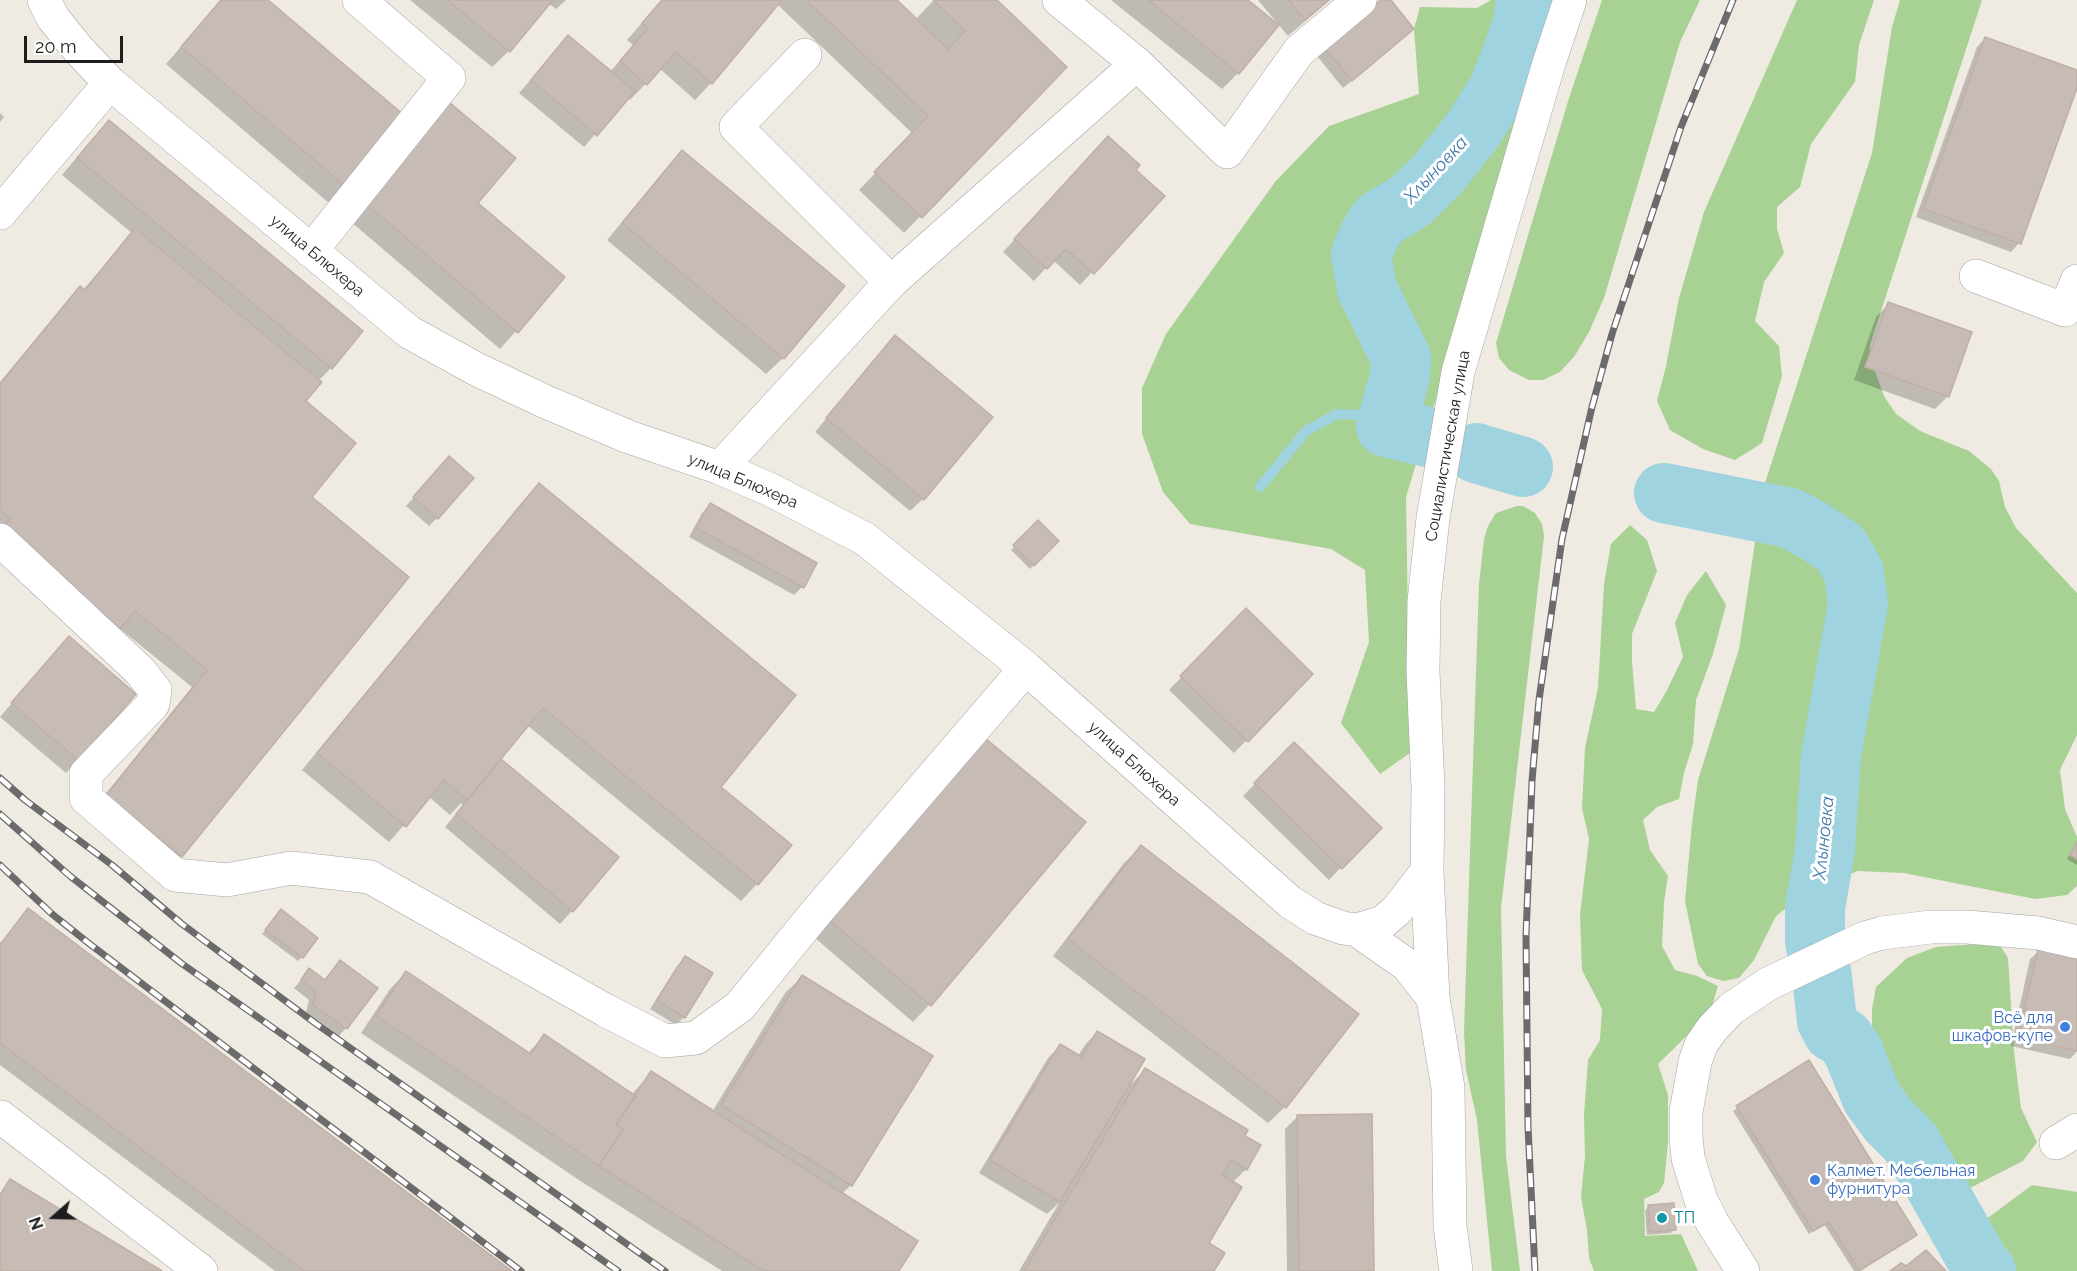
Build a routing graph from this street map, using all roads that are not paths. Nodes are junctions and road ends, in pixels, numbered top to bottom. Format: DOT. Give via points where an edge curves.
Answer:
graph roads {
  1 [pos="44,0"];
  2 [pos="359,0"];
  3 [pos="1059,0"];
  4 [pos="1359,0"];
  5 [pos="1570,0"];
  6 [pos="805,56"];
  7 [pos="1137,64"];
  8 [pos="110,83"];
  9 [pos="0,213"];
  10 [pos="311,251"];
  11 [pos="1976,276"];
  12 [pos="2077,281"];
  13 [pos="891,282"];
  14 [pos="720,468"];
  15 [pos="0,540"];
  16 [pos="1026,668"];
  17 [pos="1427,871"];
  18 [pos="1357,930"];
  19 [pos="2077,942"];
  20 [pos="1433,998"];
  21 [pos="0,1119"];
  22 [pos="201,1271"];
  23 [pos="1456,1271"];
  24 [pos="1743,1271"];
  1 -- 8 [label="street, улица Блюхера" via="53,18"];
  2 -- 10 [label="street" via="449,78"];
  3 -- 7 [label="street"];
  4 -- 7 [label="street" via="1299,51 1227,152"];
  5 -- 17 [label="street, Социалистическая улица" via="1458,372 1433,518 1424,601"];
  6 -- 13 [label="street" via="736,127"];
  7 -- 13 [label="street"];
  8 -- 9 [label="street"];
  8 -- 10 [label="street, улица Блюхера"];
  10 -- 14 [label="street, улица Блюхера" via="409,332 476,369 629,437"];
  11 -- 12 [label="street" via="2065,309"];
  13 -- 14 [label="street"];
  14 -- 16 [label="street, улица Блюхера" via="864,539"];
  15 -- 16 [label="street" via="140,671 155,690 153,704 86,774 86,798 175,875 227,880 291,868 370,877 664,1041 696,1038 740,1006"];
  16 -- 18 [label="street, улица Блюхера" via="1290,902 1315,918"];
  17 -- 18 [label="street" via="1383,922"];
  17 -- 20 [label="street, Социалистическая улица"];
  18 -- 20 [label="street" via="1407,965"];
  19 -- 24 [label="street" via="2004,929 1931,927 1882,933 1788,974 1731,1009 1701,1045 1686,1112 1686,1136 1688,1158 1701,1200"];
  20 -- 23 [label="street, Социалистическая улица" via="1448,1088 1450,1226"];
  21 -- 22 [label="street"];
}
